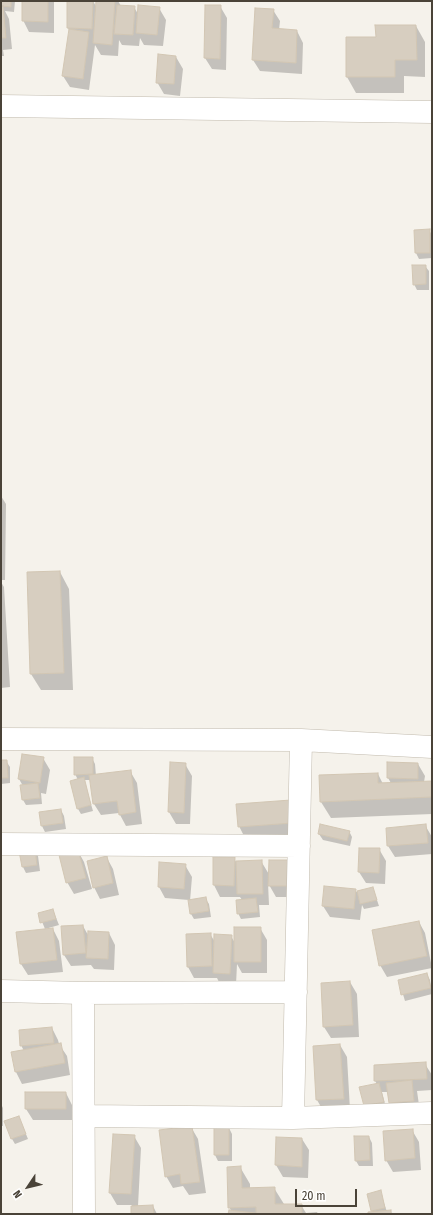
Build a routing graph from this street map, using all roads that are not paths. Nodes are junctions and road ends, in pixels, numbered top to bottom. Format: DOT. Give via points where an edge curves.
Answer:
graph roads {
  1 [pos="1,106"];
  2 [pos="432,112"];
  3 [pos="1,739"];
  4 [pos="301,740"];
  5 [pos="432,747"];
  6 [pos="1,844"];
  7 [pos="299,846"];
  8 [pos="1,991"];
  9 [pos="296,992"];
  10 [pos="83,993"];
  11 [pos="432,1113"];
  12 [pos="84,1116"];
  13 [pos="293,1118"];
  14 [pos="84,1214"];
  1 -- 2 [label="street"];
  3 -- 4 [label="street"];
  4 -- 5 [label="street"];
  4 -- 7 [label="street"];
  6 -- 7 [label="street"];
  7 -- 9 [label="street"];
  8 -- 10 [label="street"];
  9 -- 10 [label="street"];
  9 -- 13 [label="street"];
  10 -- 12 [label="street"];
  11 -- 13 [label="street"];
  12 -- 13 [label="street"];
  12 -- 14 [label="street"];
}
